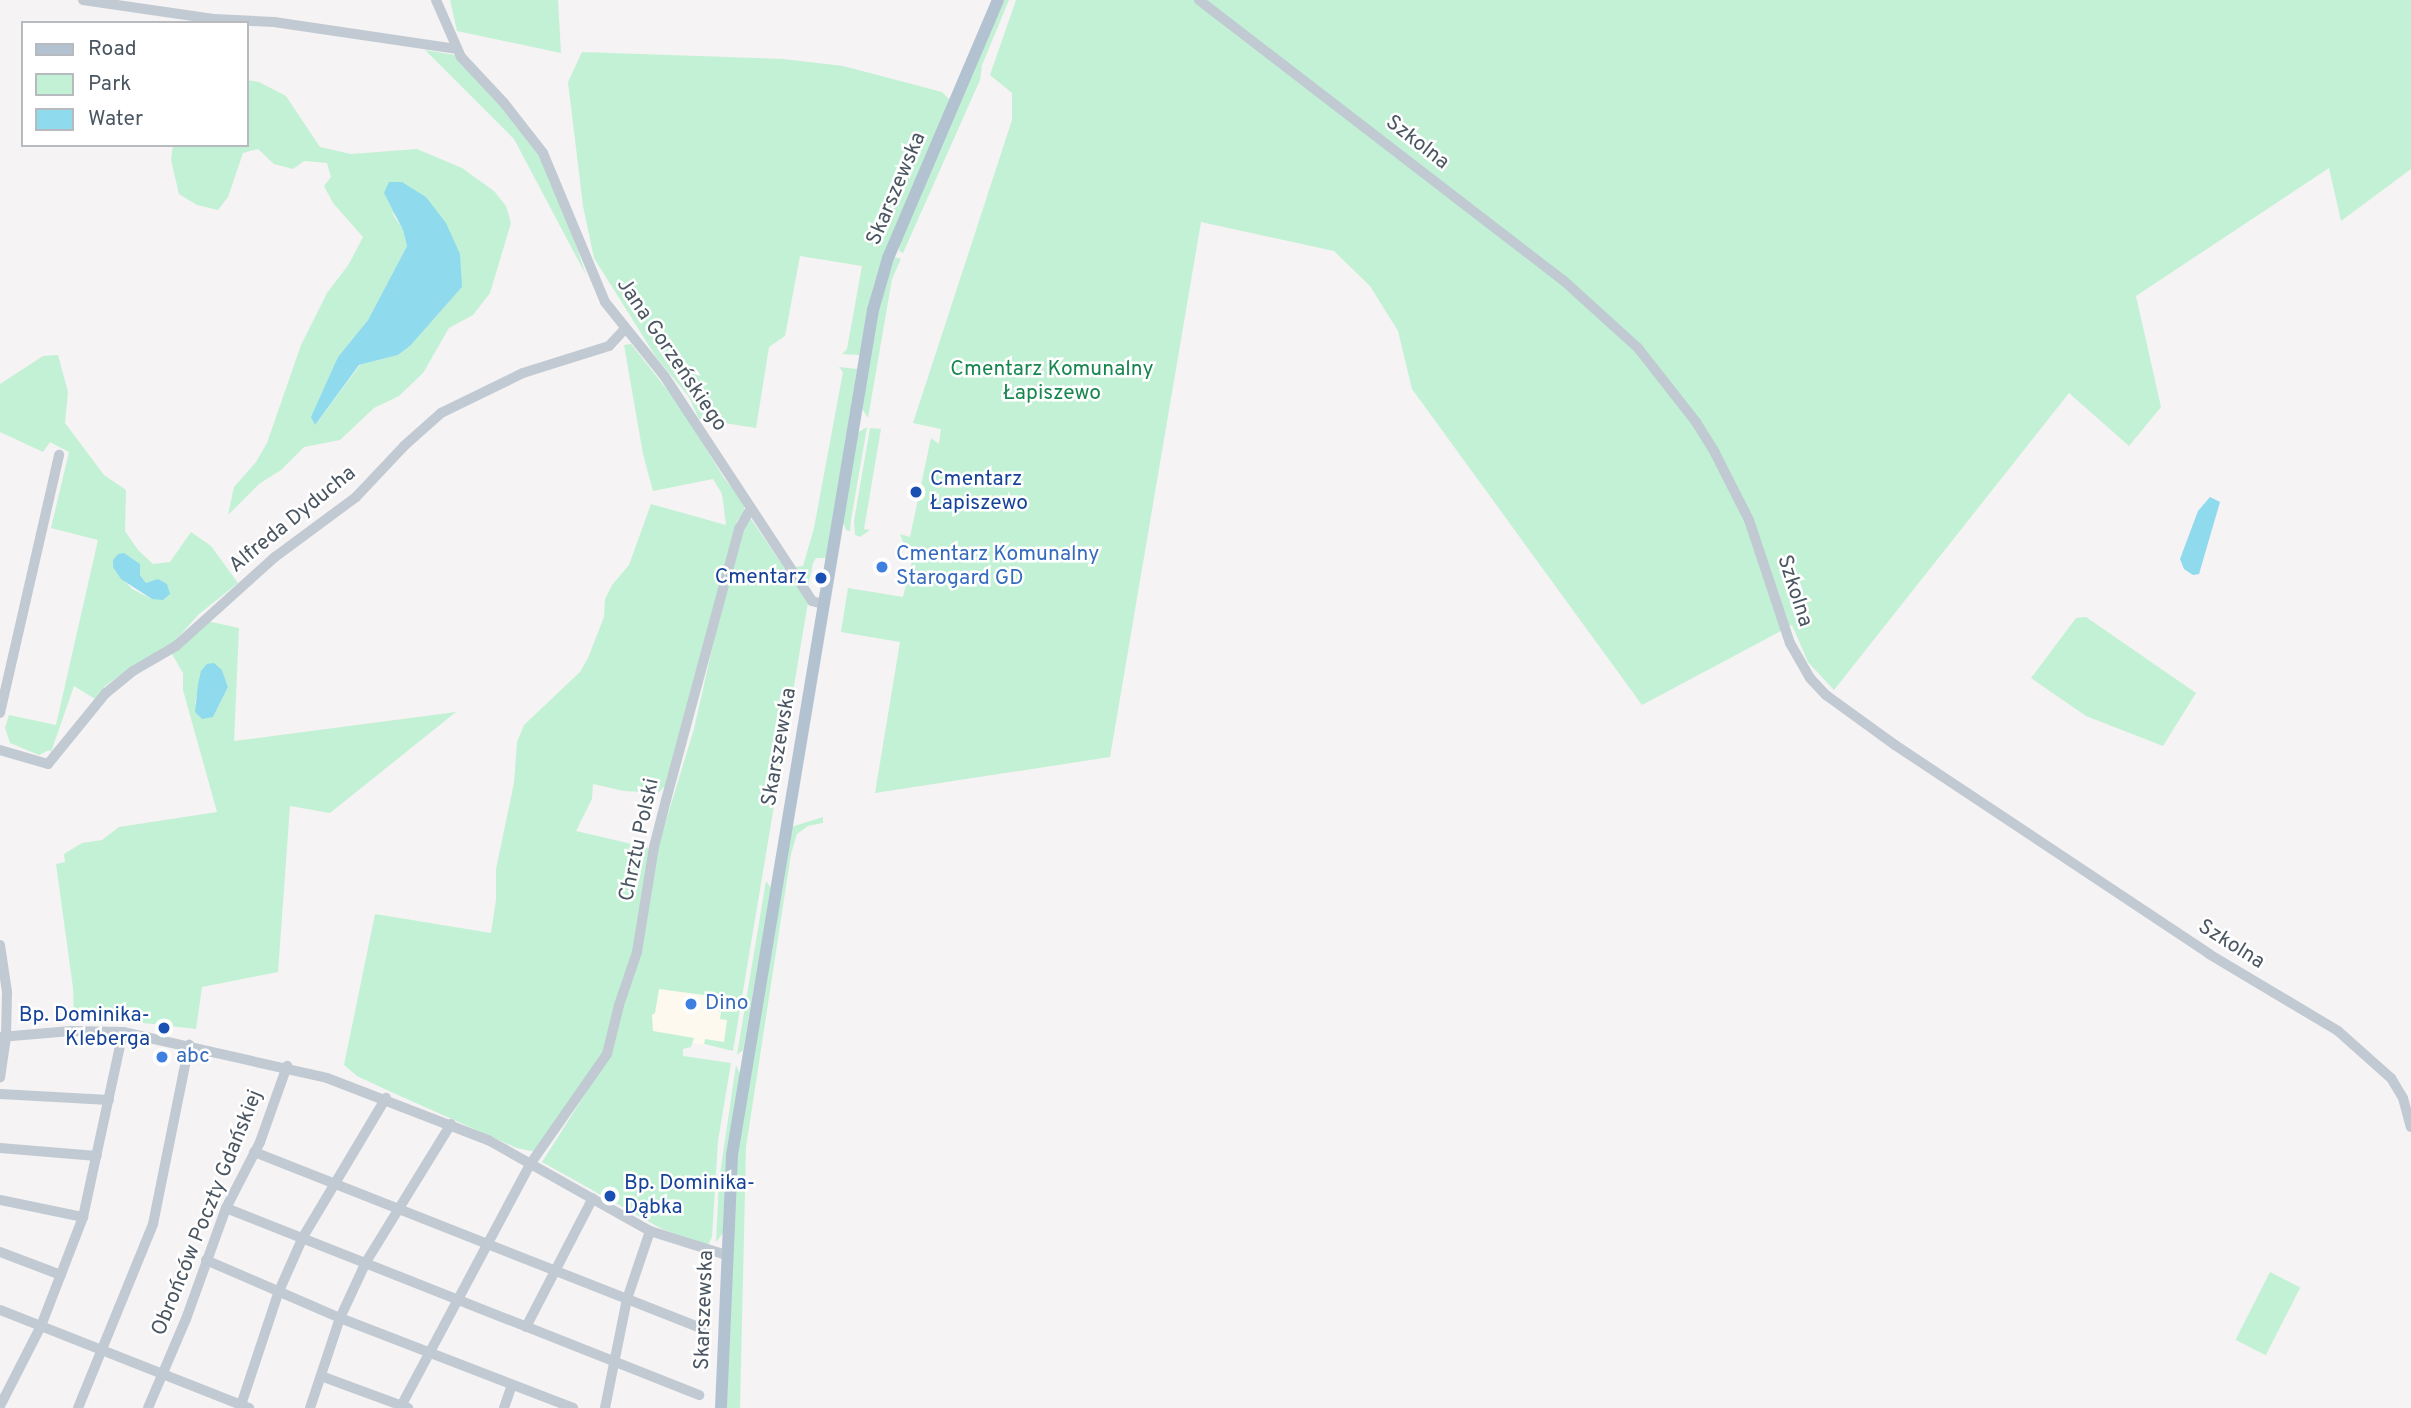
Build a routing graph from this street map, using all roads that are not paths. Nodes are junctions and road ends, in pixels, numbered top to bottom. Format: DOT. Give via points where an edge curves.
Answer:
graph roads {
  1 [pos="436,0"];
  2 [pos="998,0"];
  3 [pos="1199,0"];
  4 [pos="83,1"];
  5 [pos="456,49"];
  6 [pos="625,329"];
  7 [pos="59,455"];
  8 [pos="751,508"];
  9 [pos="824,604"];
  10 [pos="0,713"];
  11 [pos="0,750"];
  12 [pos="0,945"];
  13 [pos="123,1032"];
  14 [pos="3,1037"];
  15 [pos="189,1045"];
  16 [pos="286,1066"];
  17 [pos="0,1078"];
  18 [pos="0,1094"];
  19 [pos="386,1098"];
  20 [pos="109,1100"];
  21 [pos="2410,1114"];
  22 [pos="451,1124"];
  23 [pos="2411,1126"];
  24 [pos="0,1148"];
  25 [pos="254,1152"];
  26 [pos="97,1156"];
  27 [pos="531,1163"];
  28 [pos="334,1183"];
  29 [pos="593,1198"];
  30 [pos="0,1200"];
  31 [pos="226,1208"];
  32 [pos="397,1208"];
  33 [pos="83,1217"];
  34 [pos="650,1231"];
  35 [pos="303,1237"];
  36 [pos="487,1244"];
  37 [pos="0,1252"];
  38 [pos="726,1255"];
  39 [pos="206,1260"];
  40 [pos="366,1262"];
  41 [pos="556,1271"];
  42 [pos="61,1275"];
  43 [pos="279,1291"];
  44 [pos="457,1298"];
  45 [pos="627,1299"];
  46 [pos="0,1310"];
  47 [pos="341,1318"];
  48 [pos="41,1326"];
  49 [pos="526,1327"];
  50 [pos="705,1330"];
  51 [pos="104,1350"];
  52 [pos="429,1351"];
  53 [pos="615,1361"];
  54 [pos="164,1374"];
  55 [pos="321,1376"];
  56 [pos="512,1385"];
  57 [pos="699,1395"];
  58 [pos="2,1399"];
  59 [pos="243,1407"];
  60 [pos="403,1407"];
  61 [pos="78,1408"];
  62 [pos="148,1408"];
  63 [pos="310,1408"];
  64 [pos="504,1408"];
  65 [pos="573,1408"];
  66 [pos="604,1408"];
  67 [pos="721,1408"];
  1 -- 5 [label="street, Jana Gorzeńskiego"];
  2 -- 9 [label="main road, Skarszewska" via="879,285"];
  3 -- 21 [label="street, Szkolna" via="1563,279 1636,346 1715,453 1749,520 1790,643 1826,695 2209,954 2338,1031 2391,1078"];
  4 -- 5 [label="street" via="214,19 274,22"];
  5 -- 6 [label="street, Jana Gorzeńskiego" via="543,153 605,302"];
  6 -- 8 [label="street, Jana Gorzeńskiego" via="665,377"];
  6 -- 11 [label="street, Alfreda Dyducha" via="609,346 523,373 441,413 356,497 275,558 176,646 106,693 48,764"];
  7 -- 10 [label="street"];
  8 -- 9 [label="street, Jana Gorzeńskiego" via="812,601"];
  8 -- 27 [label="street, Chrztu Polski" via="739,529 666,800 637,952 607,1054"];
  9 -- 38 [label="main road, Skarszewska" via="732,1155"];
  12 -- 14 [label="street" via="7,992"];
  13 -- 14 [label="street"];
  13 -- 15 [label="street"];
  13 -- 20 [label="street"];
  14 -- 17 [label="street"];
  15 -- 16 [label="street"];
  15 -- 51 [label="street" via="159,1202"];
  16 -- 19 [label="street"];
  16 -- 25 [label="street, Obrońców Poczty Gdańskiej"];
  18 -- 20 [label="street"];
  19 -- 22 [label="street"];
  19 -- 28 [label="street"];
  20 -- 26 [label="street"];
  21 -- 23 [label="street, Szkolna"];
  22 -- 27 [label="street"];
  22 -- 32 [label="street"];
  24 -- 26 [label="street"];
  25 -- 28 [label="street"];
  25 -- 31 [label="street, Obrońców Poczty Gdańskiej"];
  26 -- 33 [label="street"];
  27 -- 29 [label="street"];
  27 -- 36 [label="street, Chrztu Polski"];
  28 -- 32 [label="street"];
  28 -- 35 [label="street"];
  29 -- 34 [label="street"];
  29 -- 41 [label="street"];
  30 -- 33 [label="street"];
  31 -- 35 [label="street"];
  31 -- 39 [label="street, Obrońców Poczty Gdańskiej"];
  32 -- 36 [label="street"];
  32 -- 40 [label="street"];
  33 -- 42 [label="street"];
  34 -- 38 [label="street"];
  34 -- 45 [label="street"];
  35 -- 40 [label="street"];
  35 -- 43 [label="street"];
  36 -- 41 [label="street"];
  36 -- 44 [label="street, Chrztu Polski"];
  37 -- 42 [label="street"];
  38 -- 67 [label="main road, Skarszewska"];
  39 -- 43 [label="street"];
  39 -- 54 [label="street, Obrońców Poczty Gdańskiej"];
  40 -- 44 [label="street"];
  40 -- 47 [label="street"];
  41 -- 45 [label="street"];
  41 -- 49 [label="street"];
  42 -- 48 [label="street"];
  43 -- 47 [label="street"];
  43 -- 59 [label="street"];
  44 -- 49 [label="street"];
  44 -- 52 [label="street, Chrztu Polski"];
  45 -- 50 [label="street"];
  45 -- 53 [label="street"];
  46 -- 48 [label="street"];
  47 -- 52 [label="street"];
  47 -- 55 [label="street"];
  48 -- 51 [label="street"];
  48 -- 58 [label="street"];
  49 -- 53 [label="street"];
  51 -- 54 [label="street"];
  51 -- 61 [label="street"];
  52 -- 56 [label="street"];
  52 -- 60 [label="street, Chrztu Polski"];
  53 -- 57 [label="street"];
  53 -- 66 [label="street"];
  54 -- 59 [label="street"];
  54 -- 62 [label="street, Obrońców Poczty Gdańskiej"];
  55 -- 60 [label="street"];
  55 -- 63 [label="street"];
  56 -- 64 [label="street"];
  56 -- 65 [label="street"];
}
